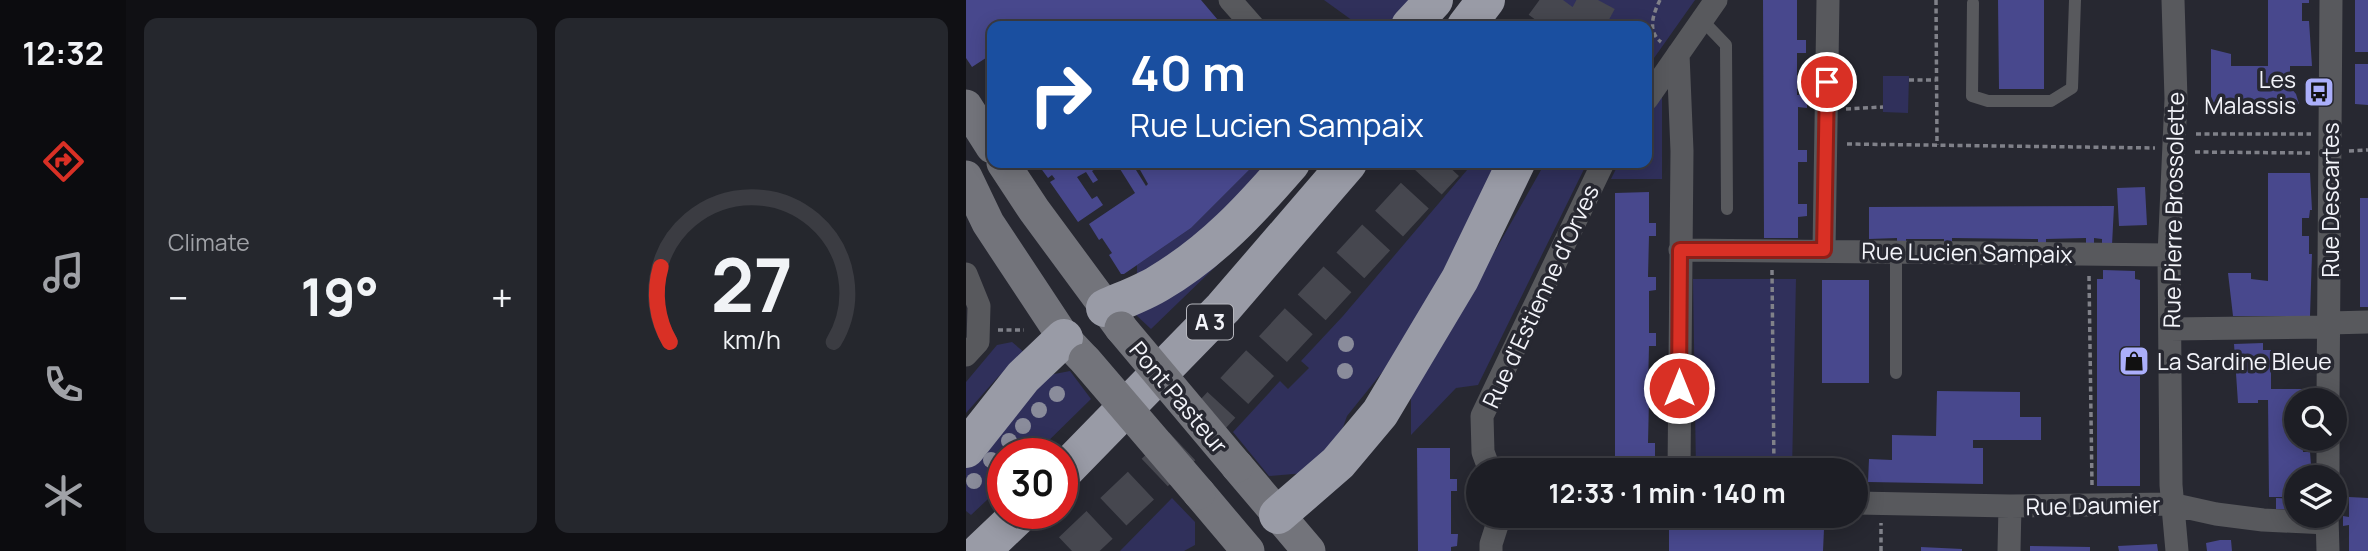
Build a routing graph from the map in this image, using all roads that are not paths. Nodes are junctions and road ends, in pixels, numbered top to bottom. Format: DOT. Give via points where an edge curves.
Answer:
graph roads {
  1 [pos="1230,0"];
  2 [pos="1434,0"];
  3 [pos="1486,0"];
  4 [pos="1716,0"];
  5 [pos="1828,0"];
  6 [pos="2075,0"];
  7 [pos="2173,0"];
  8 [pos="2331,0"];
  9 [pos="1973,3"];
  10 [pos="1702,20"];
  11 [pos="1249,21"];
  12 [pos="1415,21"];
  13 [pos="1470,21"];
  14 [pos="1678,54"];
  15 [pos="1652,92"];
  16 [pos="966,106"];
  17 [pos="987,138"];
  18 [pos="1006,168"];
  19 [pos="1287,168"];
  20 [pos="1344,168"];
  21 [pos="1514,168"];
  22 [pos="1601,168"];
  23 [pos="966,177"];
  24 [pos="1727,209"];
  25 [pos="1680,250"];
  26 [pos="1824,250"];
  27 [pos="1896,251"];
  28 [pos="2169,255"];
  29 [pos="966,274"];
  30 [pos="1113,318"];
  31 [pos="2368,322"];
  32 [pos="2329,325"];
  33 [pos="2170,328"];
  34 [pos="972,349"];
  35 [pos="1075,349"];
  36 [pos="1896,373"];
  37 [pos="2328,388"];
  38 [pos="966,449"];
  39 [pos="1078,457"];
  40 [pos="1485,458"];
  41 [pos="1679,458"];
  42 [pos="1868,503"];
  43 [pos="2171,504"];
  44 [pos="2010,506"];
  45 [pos="1278,515"];
  46 [pos="2284,520"];
  47 [pos="1496,528"];
  48 [pos="2327,528"];
  49 [pos="1004,529"];
  50 [pos="1236,547"];
  51 [pos="981,551"];
  52 [pos="1309,551"];
  53 [pos="1491,551"];
  54 [pos="2009,551"];
  55 [pos="2177,551"];
  56 [pos="2328,551"];
  1 -- 11 [label="street"];
  2 -- 12 [label="highway"];
  3 -- 13 [label="highway"];
  4 -- 10 [label="street"];
  5 -- 26 [label="street"];
  6 -- 9 [label="lane" via="2072,88 2050,101 1988,101 1972,96"];
  7 -- 28 [label="street, Rue Pierre Brossolette" via="2176,99"];
  8 -- 32 [label="street, Rue Descartes"];
  10 -- 14 [label="street"];
  10 -- 24 [label="lane" via="1726,45"];
  14 -- 15 [label="street"];
  14 -- 25 [label="street"];
  16 -- 17 [label="main road"];
  18 -- 30 [label="main road, Pont Pasteur"];
  19 -- 30 [label="highway" via="1245,216 1202,255"];
  20 -- 39 [label="highway, A 3" via="1223,308"];
  21 -- 45 [label="highway" via="1460,279 1380,413 1338,463"];
  22 -- 40 [label="street, Rue d'Estienne d'Orves" via="1482,416"];
  23 -- 35 [label="main road, Pont Pasteur" via="988,223"];
  25 -- 26 [label="street, Rue Lucien Sampaix"];
  25 -- 41 [label="street"];
  26 -- 27 [label="street, Rue Lucien Sampaix"];
  27 -- 28 [label="street, Rue Lucien Sampaix"];
  27 -- 36 [label="lane"];
  28 -- 33 [label="street, Rue Pierre Brossolette"];
  29 -- 34 [label="street" via="979,306"];
  30 -- 35 [label="main road"];
  30 -- 45 [label="main road, Pont Pasteur, bridge"];
  31 -- 32 [label="street"];
  32 -- 33 [label="street"];
  32 -- 37 [label="street, Rue Descartes"];
  33 -- 43 [label="street, Rue Pierre Brossolette"];
  35 -- 38 [label="highway" via="1023,377"];
  35 -- 50 [label="main road, Pont Pasteur, bridge" via="1199,493"];
  42 -- 44 [label="street, Rue Daumier"];
  43 -- 44 [label="street, Rue Daumier"];
  43 -- 46 [label="street, Rue Daumier" via="2216,514"];
  43 -- 55 [label="street, Rue Pierre Brossolette"];
  44 -- 54 [label="street"];
  45 -- 50 [label="main road"];
  45 -- 52 [label="main road, Pont Pasteur"];
  47 -- 53 [label="street"];
  48 -- 56 [label="street"];
  49 -- 51 [label="highway"];
}
